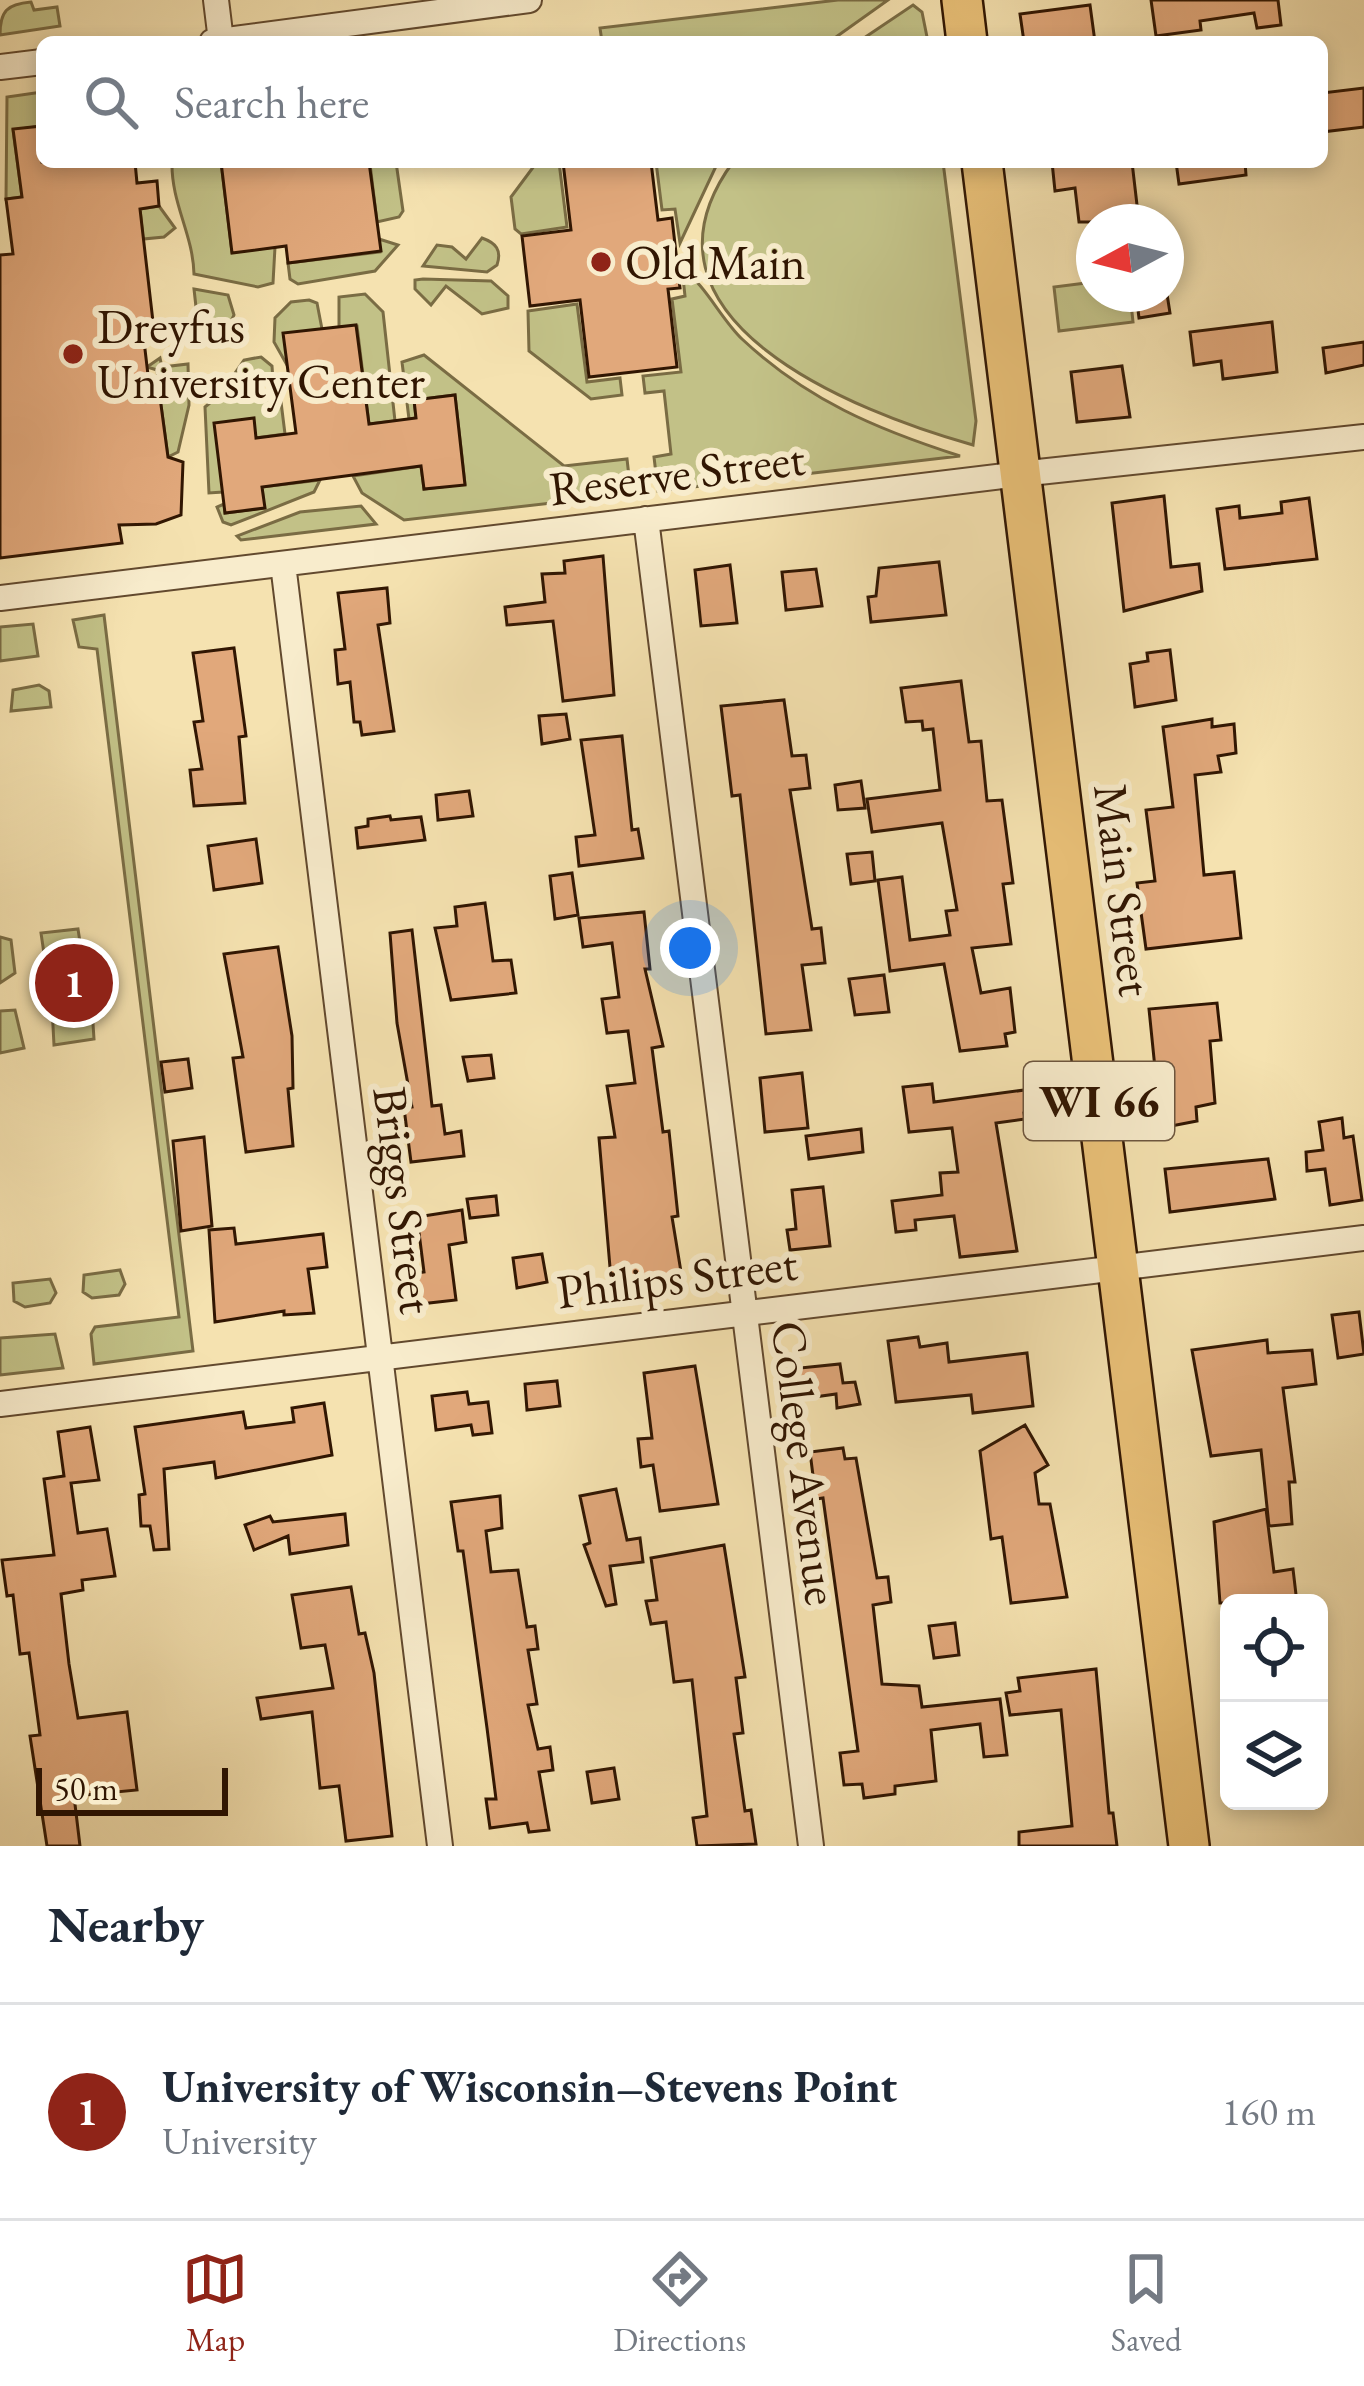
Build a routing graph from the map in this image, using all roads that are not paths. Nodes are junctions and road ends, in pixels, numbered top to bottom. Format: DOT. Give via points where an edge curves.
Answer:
graph roads {
  1 [pos="216,0"];
  2 [pos="529,0"];
  3 [pos="962,0"];
  4 [pos="220,36"];
  5 [pos="259,36"];
  6 [pos="967,36"];
  7 [pos="36,63"];
  8 [pos="0,67"];
  9 [pos="983,168"];
  10 [pos="1364,437"];
  11 [pos="1020,473"];
  12 [pos="646,519"];
  13 [pos="284,564"];
  14 [pos="0,598"];
  15 [pos="1364,1238"];
  16 [pos="1120,1267"];
  17 [pos="745,1311"];
  18 [pos="381,1355"];
  19 [pos="0,1404"];
  20 [pos="440,1846"];
  21 [pos="811,1846"];
  22 [pos="1189,1846"];
  1 -- 4 [label="street"];
  2 -- 5 [label="street"];
  3 -- 6 [label="main road"];
  7 -- 8 [label="street"];
  9 -- 11 [label="main road, Main Street / WI 66"];
  10 -- 11 [label="street, Reserve Street"];
  11 -- 12 [label="street, Reserve Street"];
  11 -- 16 [label="main road, Main Street / WI 66"];
  12 -- 13 [label="street, Reserve Street"];
  12 -- 17 [label="street, College Avenue"];
  13 -- 14 [label="street, Reserve Street"];
  13 -- 18 [label="street, Briggs Street"];
  15 -- 16 [label="street, Philips Street"];
  16 -- 17 [label="street, Philips Street"];
  16 -- 22 [label="main road, Main Street / WI 66"];
  17 -- 18 [label="street, Philips Street"];
  17 -- 21 [label="street, College Avenue"];
  18 -- 19 [label="street, Philips Street"];
  18 -- 20 [label="street, Briggs Street"];
}
